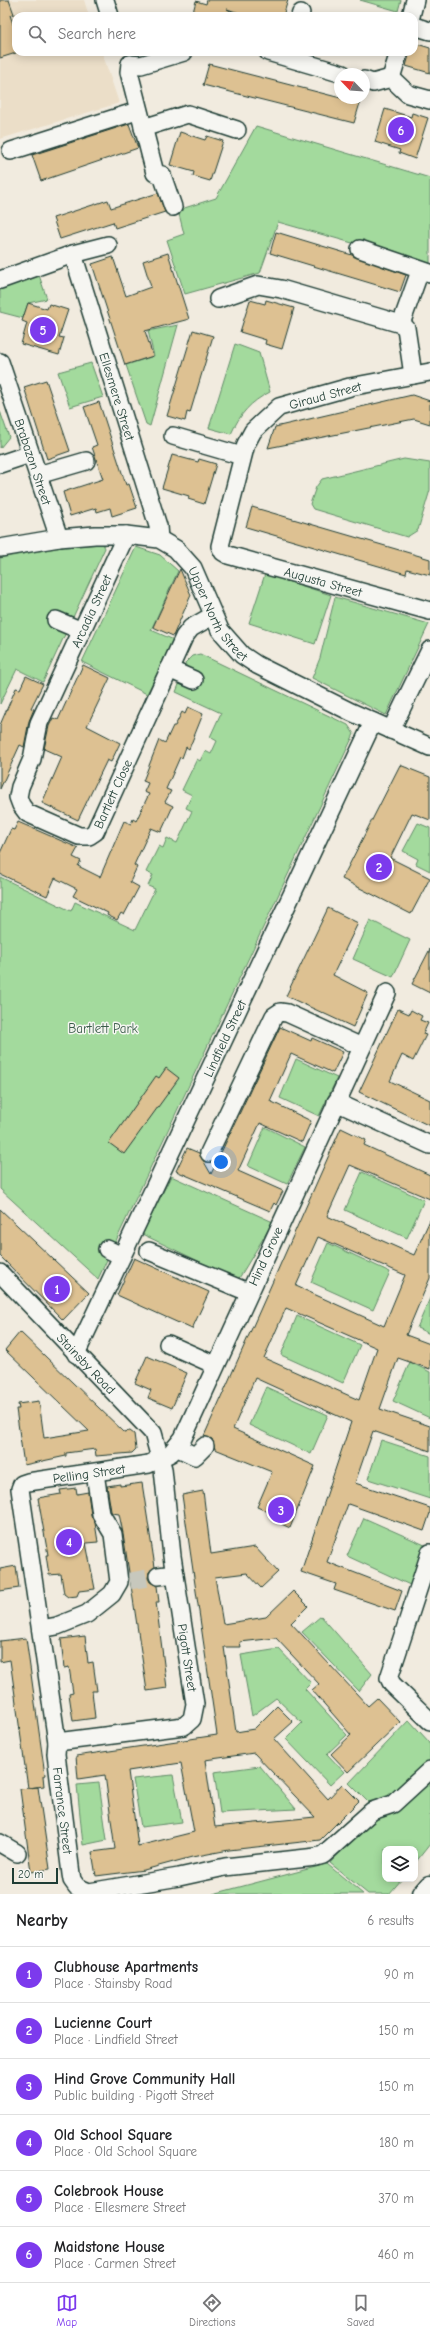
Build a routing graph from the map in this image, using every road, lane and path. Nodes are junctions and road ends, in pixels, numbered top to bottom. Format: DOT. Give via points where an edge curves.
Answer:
graph roads {
  1 [pos="105,0"];
  2 [pos="415,0"];
  3 [pos="109,12"];
  4 [pos="411,12"];
  5 [pos="418,27"];
  6 [pos="430,31"];
  7 [pos="171,56"];
  8 [pos="294,56"];
  9 [pos="398,56"];
  10 [pos="124,57"];
  11 [pos="334,71"];
  12 [pos="391,78"];
  13 [pos="370,82"];
  14 [pos="430,100"];
  15 [pos="137,111"];
  16 [pos="143,128"];
  17 [pos="237,130"];
  18 [pos="11,151"];
  19 [pos="173,207"];
  20 [pos="108,245"];
  21 [pos="360,249"];
  22 [pos="73,254"];
  23 [pos="425,272"];
  24 [pos="0,280"];
  25 [pos="218,299"];
  26 [pos="401,324"];
  27 [pos="0,362"];
  28 [pos="430,372"];
  29 [pos="413,375"];
  30 [pos="174,436"];
  31 [pos="30,454"];
  32 [pos="242,456"];
  33 [pos="86,461"];
  34 [pos="0,464"];
  35 [pos="38,475"];
  36 [pos="126,535"];
  37 [pos="59,538"];
  38 [pos="159,539"];
  39 [pos="220,546"];
  40 [pos="0,548"];
  41 [pos="430,611"];
  42 [pos="212,616"];
  43 [pos="56,620"];
  44 [pos="82,631"];
  45 [pos="430,650"];
  46 [pos="169,669"];
  47 [pos="194,680"];
  48 [pos="56,686"];
  49 [pos="373,722"];
  50 [pos="391,730"];
  51 [pos="430,747"];
  52 [pos="387,993"];
  53 [pos="362,1047"];
  54 [pos="336,1102"];
  55 [pos="430,1145"];
  56 [pos="210,1152"];
  57 [pos="149,1251"];
  58 [pos="0,1273"];
  59 [pos="248,1292"];
  60 [pos="168,1344"];
  61 [pos="76,1354"];
  62 [pos="215,1365"];
  63 [pos="204,1446"];
  64 [pos="176,1447"];
  65 [pos="162,1460"];
  66 [pos="96,1472"];
  67 [pos="20,1489"];
  68 [pos="430,1553"];
  69 [pos="41,1629"];
  70 [pos="430,1721"];
  71 [pos="57,1742"];
  72 [pos="430,1770"];
  73 [pos="0,1843"];
  74 [pos="17,1853"];
  75 [pos="430,1887"];
  76 [pos="424,1894"];
  1 -- 3 [label="street"];
  2 -- 4 [label="street"];
  5 -- 6 [label="street"];
  7 -- 10 [label="street" via="141,65"];
  8 -- 11 [label="street"];
  9 -- 12 [label="street"];
  10 -- 15 [label="street"];
  12 -- 13 [label="street"];
  12 -- 14 [label="street" via="408,94"];
  15 -- 16 [label="street"];
  15 -- 18 [label="street"];
  16 -- 17 [label="street" via="188,114"];
  16 -- 19 [label="street" via="155,172 162,175"];
  20 -- 22 [label="street"];
  21 -- 23 [label="street"];
  22 -- 24 [label="street"];
  22 -- 38 [label="street, Ellesmere Street" via="158,526"];
  23 -- 26 [label="street"];
  25 -- 26 [label="street" via="258,284"];
  26 -- 29 [label="street" via="406,328"];
  27 -- 31 [label="street, Brabazon Street"];
  28 -- 29 [label="street, Giraud Street"];
  29 -- 32 [label="street, Giraud Street" via="350,387 279,407 253,431"];
  30 -- 32 [label="street"];
  31 -- 34 [label="street"];
  31 -- 35 [label="street, Brabazon Street"];
  32 -- 39 [label="street, Giraud Street"];
  33 -- 35 [label="street"];
  35 -- 37 [label="street, Brabazon Street"];
  36 -- 37 [label="street, Upper North Street"];
  36 -- 38 [label="street, Upper North Street"];
  36 -- 44 [label="street, Arcadia Street"];
  37 -- 40 [label="street, Upper North Street"];
  38 -- 42 [label="street, Upper North Street" via="176,549 193,568"];
  39 -- 41 [label="street, Augusta Street" via="228,555"];
  42 -- 46 [label="street, Bartlett Close" via="191,628"];
  42 -- 49 [label="street, Upper North Street" via="230,644 256,665"];
  43 -- 44 [label="street"];
  44 -- 48 [label="street, Arcadia Street"];
  45 -- 50 [label="street"];
  46 -- 47 [label="street"];
  46 -- 48 [label="street, Bartlett Close" via="100,824 89,836 80,836 27,813 18,797 32,759 39,723"];
  49 -- 50 [label="street, Upper North Street"];
  49 -- 61 [label="street, Lindfield Street" via="115,1252"];
  50 -- 51 [label="street, Upper North Street"];
  52 -- 53 [label="street, Hind Grove"];
  53 -- 54 [label="street, Hind Grove"];
  53 -- 56 [label="street" via="287,1013 280,1012 274,1016"];
  54 -- 55 [label="street"];
  54 -- 59 [label="street, Hind Grove"];
  57 -- 59 [label="street"];
  58 -- 61 [label="street, Stainsby Road"];
  59 -- 62 [label="street, Hind Grove"];
  60 -- 62 [label="street"];
  61 -- 65 [label="street, Stainsby Road" via="148,1426 156,1440"];
  62 -- 64 [label="street, Hind Grove"];
  63 -- 64 [label="street" via="195,1456"];
  64 -- 65 [label="street, Hind Grove"];
  65 -- 66 [label="street, Pelling Street"];
  65 -- 71 [label="street, Pigott Street" via="167,1575 195,1704 192,1719 184,1726"];
  66 -- 67 [label="street, Pelling Street" via="28,1482 22,1484"];
  66 -- 69 [label="street" via="101,1514 113,1534 124,1581 87,1614"];
  67 -- 69 [label="street, Farrance Street"];
  68 -- 70 [label="street" via="389,1678"];
  69 -- 71 [label="street, Farrance Street"];
  71 -- 72 [label="street, Farrance Street" via="56,1754 72,1880 80,1890 89,1892 225,1867 316,1858 323,1855 372,1811 393,1804"];
  73 -- 74 [label="street"];
  75 -- 76 [label="highway"];
}
